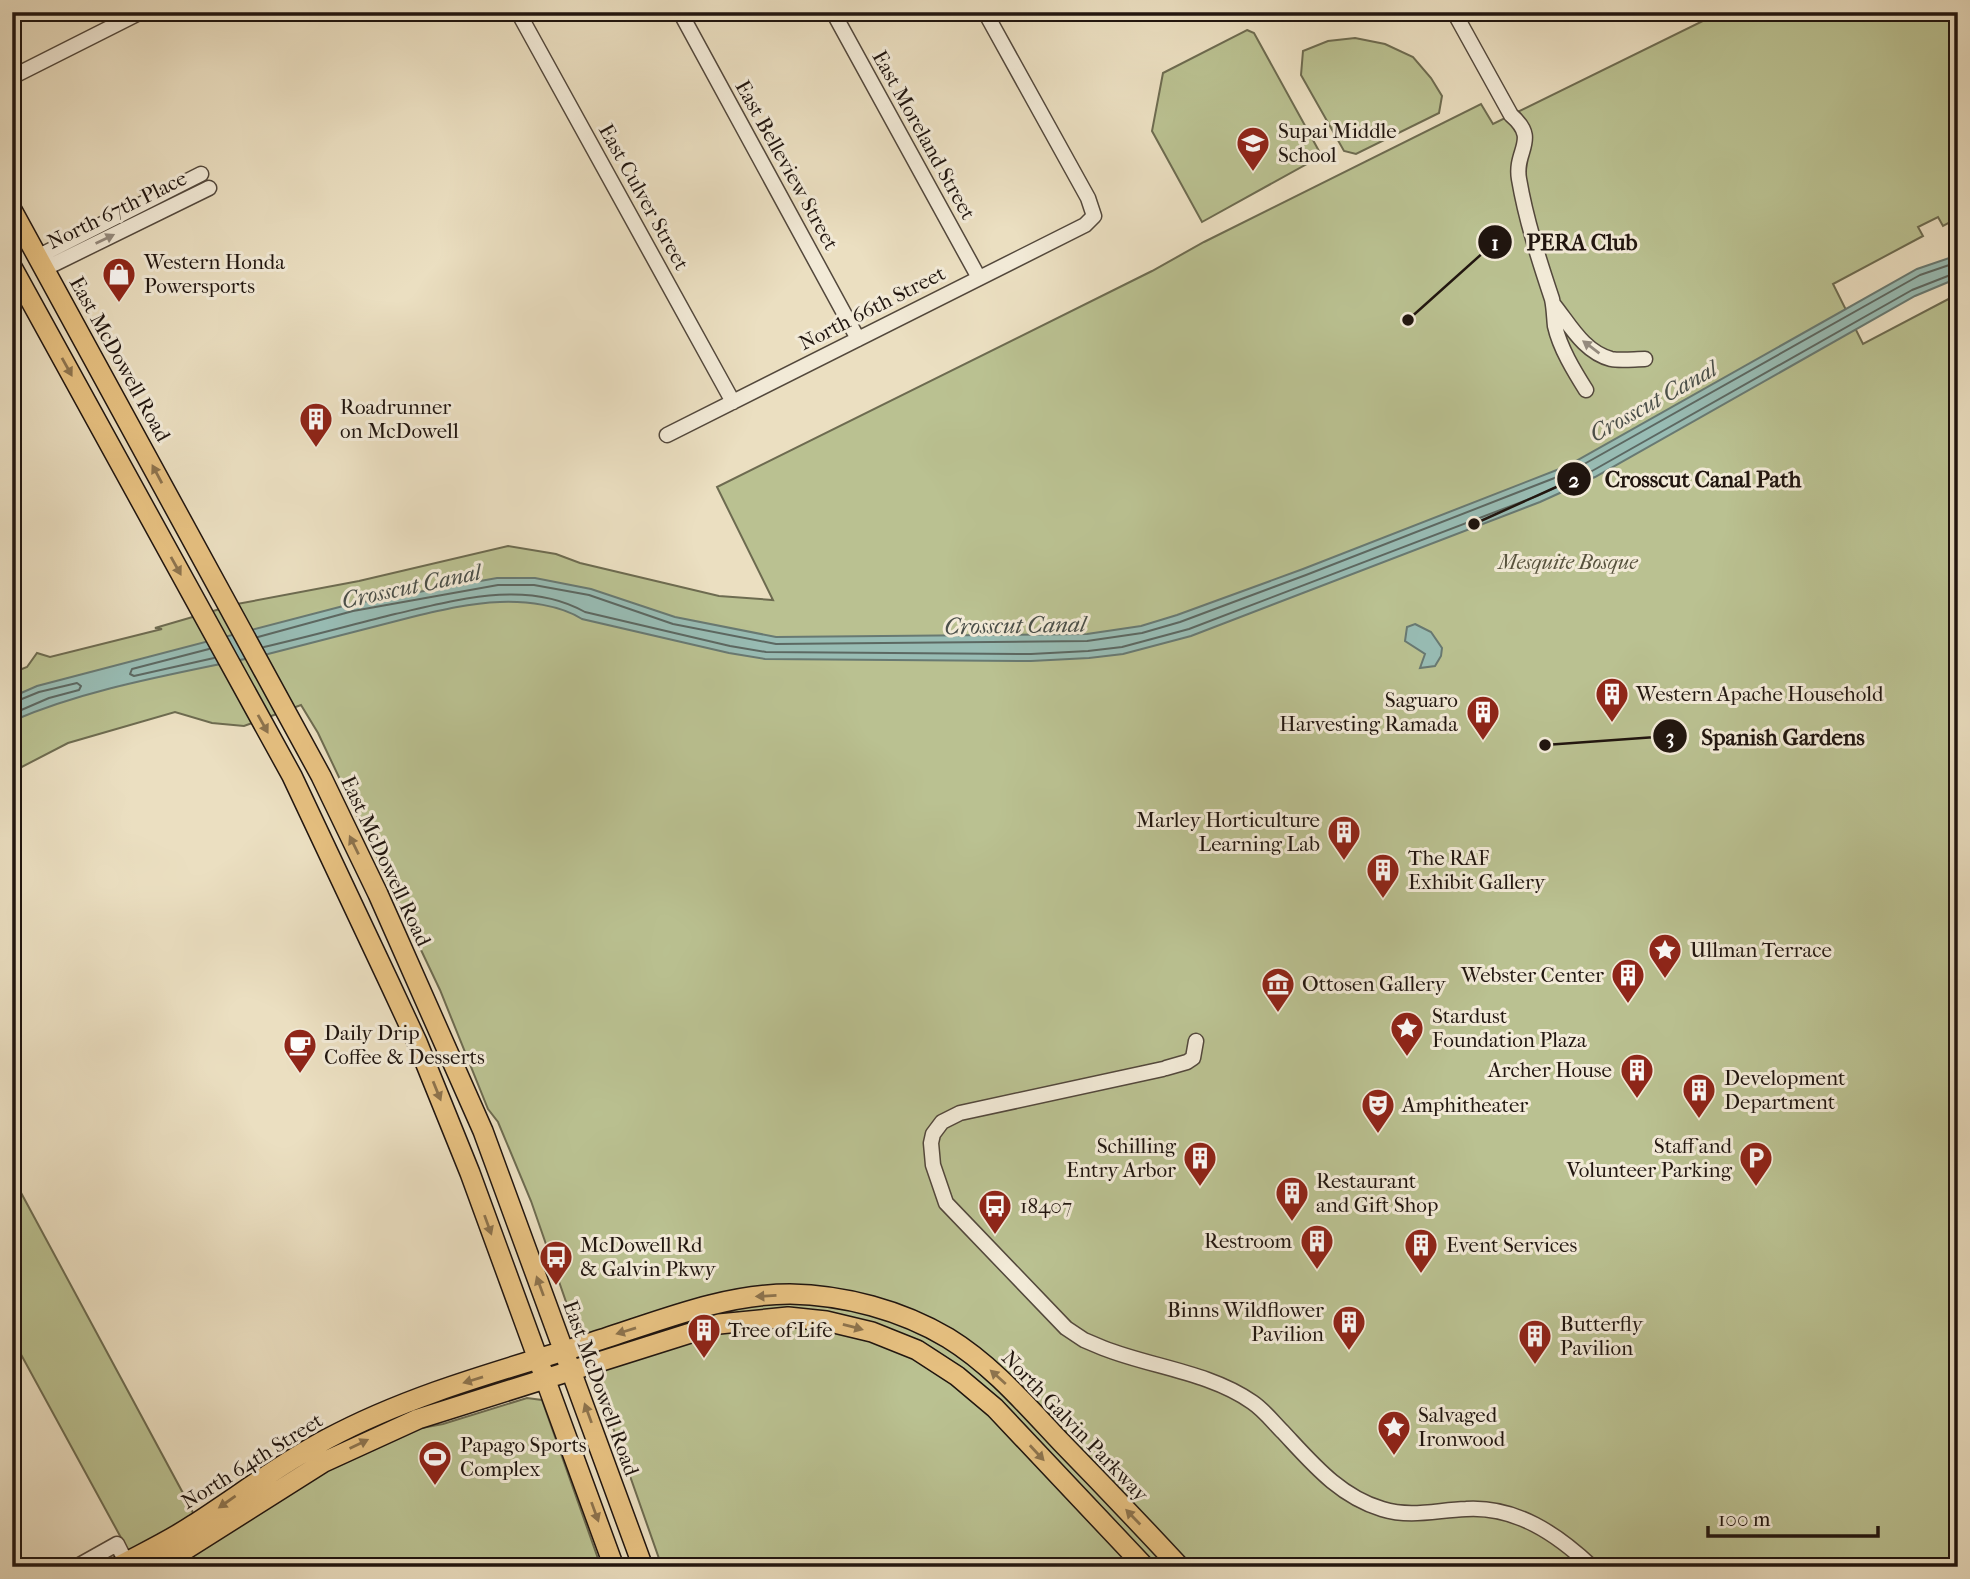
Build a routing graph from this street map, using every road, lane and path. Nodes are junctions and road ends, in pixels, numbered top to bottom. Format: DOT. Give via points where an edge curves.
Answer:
graph roads {
  1 [pos="141,12"];
  2 [pos="518,12"];
  3 [pos="680,12"];
  4 [pos="833,12"];
  5 [pos="985,12"];
  6 [pos="1454,12"];
  7 [pos="12,77"];
  8 [pos="201,174"];
  9 [pos="209,188"];
  10 [pos="12,210"];
  11 [pos="41,263"];
  12 [pos="12,267"];
  13 [pos="979,278"];
  14 [pos="58,293"];
  15 [pos="1553,304"];
  16 [pos="34,307"];
  17 [pos="858,339"];
  18 [pos="1645,359"];
  19 [pos="1586,390"];
  20 [pos="733,402"];
  21 [pos="667,435"];
  22 [pos="367,871"];
  23 [pos="390,984"];
  24 [pos="1196,1041"];
  25 [pos="464,1089"];
  26 [pos="564,1350"];
  27 [pos="538,1359"];
  28 [pos="572,1370"];
  29 [pos="546,1378"];
  30 [pos="297,1466"];
  31 [pos="122,1564"];
  32 [pos="76,1567"];
  33 [pos="158,1567"];
  34 [pos="614,1567"];
  35 [pos="643,1567"];
  36 [pos="1145,1567"];
  37 [pos="1180,1567"];
  38 [pos="1592,1567"];
  1 -- 7 [label="street"];
  2 -- 20 [label="street, East Culver Street"];
  3 -- 17 [label="street, East Belleview Street"];
  4 -- 13 [label="street, East Moreland Street"];
  5 -- 13 [label="street, North 66th Street" via="1094,216 1085,225"];
  6 -- 15 [label="street" via="1524,132 1518,173 1521,195"];
  8 -- 11 [label="street, North 67th Place"];
  11 -- 9 [label="street, North 67th Place, one-way"];
  10 -- 11 [label="main road, East McDowell Road"];
  11 -- 14 [label="main road, East McDowell Road"];
  12 -- 16 [label="main road"];
  13 -- 17 [label="street, North 66th Street"];
  14 -- 16 [label="main road"];
  22 -- 14 [label="main road, East McDowell Road, one-way" via="321,776"];
  18 -- 15 [label="street, one-way" via="1612,359 1595,352"];
  15 -- 19 [label="street" via="1556,328"];
  16 -- 23 [label="main road, one-way" via="292,776"];
  17 -- 20 [label="street, North 66th Street"];
  20 -- 21 [label="street, North 66th Street"];
  22 -- 23 [label="main road" via="386,940"];
  22 -- 25 [label="main road, East McDowell Road"];
  23 -- 25 [label="main road" via="414,1002 433,1044"];
  23 -- 27 [label="main road, one-way" via="470,1173"];
  24 -- 38 [label="street" via="1193,1058 1187,1062 947,1118 933,1134 932,1156 946,1203 1066,1328 1115,1353 1230,1390 1253,1403 1346,1493 1389,1511 1416,1515 1468,1508 1511,1515 1541,1526"];
  26 -- 25 [label="main road, East McDowell Road, one-way"];
  26 -- 27 [label="main road, North 64th Street"];
  26 -- 28 [label="main road, East McDowell Road"];
  37 -- 26 [label="main road, North Galvin Parkway, one-way" via="994,1373 948,1338 890,1311 826,1297 752,1296"];
  27 -- 29 [label="main road"];
  27 -- 30 [label="main road, North 64th Street, one-way" via="396,1406 357,1424"];
  28 -- 29 [label="main road, North 64th Street"];
  35 -- 28 [label="main road, East McDowell Road, one-way"];
  28 -- 36 [label="main road, one-way" via="741,1320 788,1317 872,1332 917,1350 979,1393"];
  30 -- 29 [label="main road, North 64th Street, one-way" via="418,1419"];
  29 -- 34 [label="main road, one-way"];
  30 -- 31 [label="main road, North 64th Street, one-way"];
  30 -- 33 [label="main road, North 64th Street" via="219,1530"];
  31 -- 32 [label="street, North 64th Street" via="117,1544"];
}
